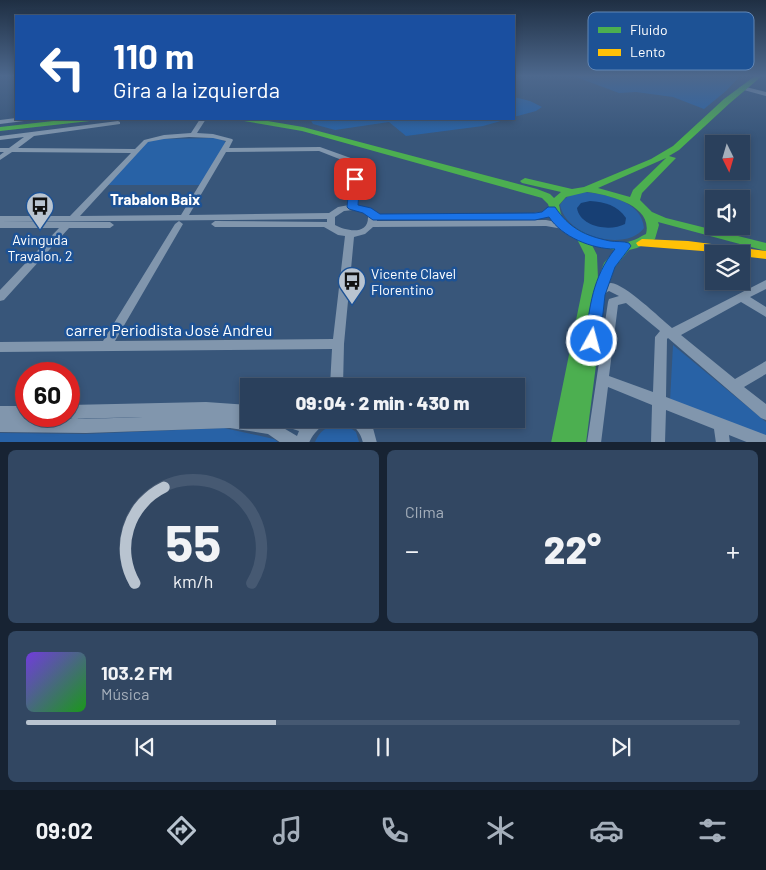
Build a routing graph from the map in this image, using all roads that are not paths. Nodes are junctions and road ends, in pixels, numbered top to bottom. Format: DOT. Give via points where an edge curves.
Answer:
graph roads {
  1 [pos="736,97"];
  2 [pos="18,120"];
  3 [pos="41,120"];
  4 [pos="81,120"];
  5 [pos="203,120"];
  6 [pos="253,120"];
  7 [pos="274,120"];
  8 [pos="0,123"];
  9 [pos="118,123"];
  10 [pos="0,129"];
  11 [pos="31,135"];
  12 [pos="192,136"];
  13 [pos="0,138"];
  14 [pos="679,148"];
  15 [pos="0,150"];
  16 [pos="137,150"];
  17 [pos="224,150"];
  18 [pos="10,151"];
  19 [pos="0,158"];
  20 [pos="587,188"];
  21 [pos="568,190"];
  22 [pos="552,205"];
  23 [pos="639,206"];
  24 [pos="353,207"];
  25 [pos="648,214"];
  26 [pos="0,219"];
  27 [pos="373,220"];
  28 [pos="181,221"];
  29 [pos="331,221"];
  30 [pos="70,222"];
  31 [pos="0,225"];
  32 [pos="563,226"];
  33 [pos="350,234"];
  34 [pos="583,238"];
  35 [pos="642,243"];
  36 [pos="625,246"];
  37 [pos="766,247"];
  38 [pos="766,255"];
  39 [pos="766,284"];
  40 [pos="598,295"];
  41 [pos="0,297"];
  42 [pos="742,297"];
  43 [pos="628,298"];
  44 [pos="766,313"];
  45 [pos="670,333"];
  46 [pos="338,344"];
  47 [pos="106,346"];
  48 [pos="0,347"];
  49 [pos="766,367"];
  50 [pos="337,378"];
  51 [pos="602,379"];
  52 [pos="734,386"];
  53 [pos="659,401"];
  54 [pos="240,411"];
  55 [pos="80,412"];
  56 [pos="0,413"];
  57 [pos="15,413"];
  58 [pos="766,413"];
  59 [pos="721,424"];
  60 [pos="0,425"];
  61 [pos="310,428"];
  62 [pos="366,428"];
  63 [pos="295,442"];
  64 [pos="302,442"];
  65 [pos="370,442"];
  66 [pos="560,442"];
  67 [pos="577,442"];
  68 [pos="594,442"];
  69 [pos="658,442"];
  70 [pos="723,442"];
  71 [pos="766,442"];
  1 -- 14 [label="main road"];
  2 -- 8 [label="street"];
  3 -- 8 [label="main road"];
  4 -- 10 [label="main road"];
  5 -- 12 [label="street"];
  6 -- 22 [label="main road" via="303,129 533,191 546,196"];
  7 -- 21 [label="main road"];
  9 -- 11 [label="street"];
  11 -- 13 [label="street"];
  11 -- 18 [label="street"];
  12 -- 16 [label="street" via="158,137 146,141"];
  12 -- 17 [label="street" via="222,136 230,140"];
  14 -- 20 [label="main road"];
  14 -- 23 [label="main road" via="636,192 635,200"];
  15 -- 18 [label="street"];
  16 -- 18 [label="street"];
  16 -- 30 [label="street"];
  17 -- 24 [label="street" via="320,149 356,163"];
  17 -- 28 [label="street"];
  18 -- 19 [label="street"];
  20 -- 21 [label="main road"];
  20 -- 23 [label="main road" via="614,194"];
  21 -- 22 [label="main road" via="558,195"];
  22 -- 27 [label="street" via="546,214 535,217 377,217"];
  22 -- 32 [label="main road" via="555,217"];
  23 -- 25 [label="main road"];
  24 -- 27 [label="street" via="367,210"];
  24 -- 29 [label="street" via="341,209"];
  25 -- 35 [label="main road" via="654,230"];
  25 -- 37 [label="main road"];
  26 -- 30 [label="street"];
  27 -- 32 [label="street"];
  27 -- 33 [label="street" via="362,232"];
  28 -- 29 [label="street" via="324,224"];
  28 -- 30 [label="street"];
  28 -- 47 [label="street"];
  29 -- 33 [label="street" via="336,231"];
  30 -- 31 [label="street"];
  30 -- 41 [label="street"];
  32 -- 34 [label="main road"];
  33 -- 46 [label="street"];
  34 -- 36 [label="main road"];
  34 -- 66 [label="main road" via="591,255 591,281"];
  35 -- 36 [label="main road"];
  35 -- 38 [label="main road"];
  36 -- 40 [label="main road" via="609,266"];
  39 -- 42 [label="street"];
  40 -- 43 [label="street" via="610,287"];
  40 -- 67 [label="main road"];
  42 -- 44 [label="street"];
  42 -- 45 [label="street"];
  43 -- 45 [label="street"];
  43 -- 51 [label="street" via="613,302"];
  45 -- 52 [label="street"];
  45 -- 53 [label="street" via="661,337"];
  46 -- 47 [label="street, carrer Periodista José Andreu"];
  46 -- 50 [label="street"];
  47 -- 48 [label="street, carrer Periodista José Andreu"];
  49 -- 52 [label="street"];
  51 -- 53 [label="street"];
  51 -- 68 [label="street"];
  52 -- 58 [label="street"];
  53 -- 59 [label="street"];
  53 -- 69 [label="street"];
  54 -- 55 [label="street"];
  56 -- 57 [label="street"];
  59 -- 70 [label="street"];
  59 -- 71 [label="street"];
  60 -- 63 [label="street" via="230,422 270,427"];
  61 -- 64 [label="street"];
  62 -- 65 [label="street"];
}
